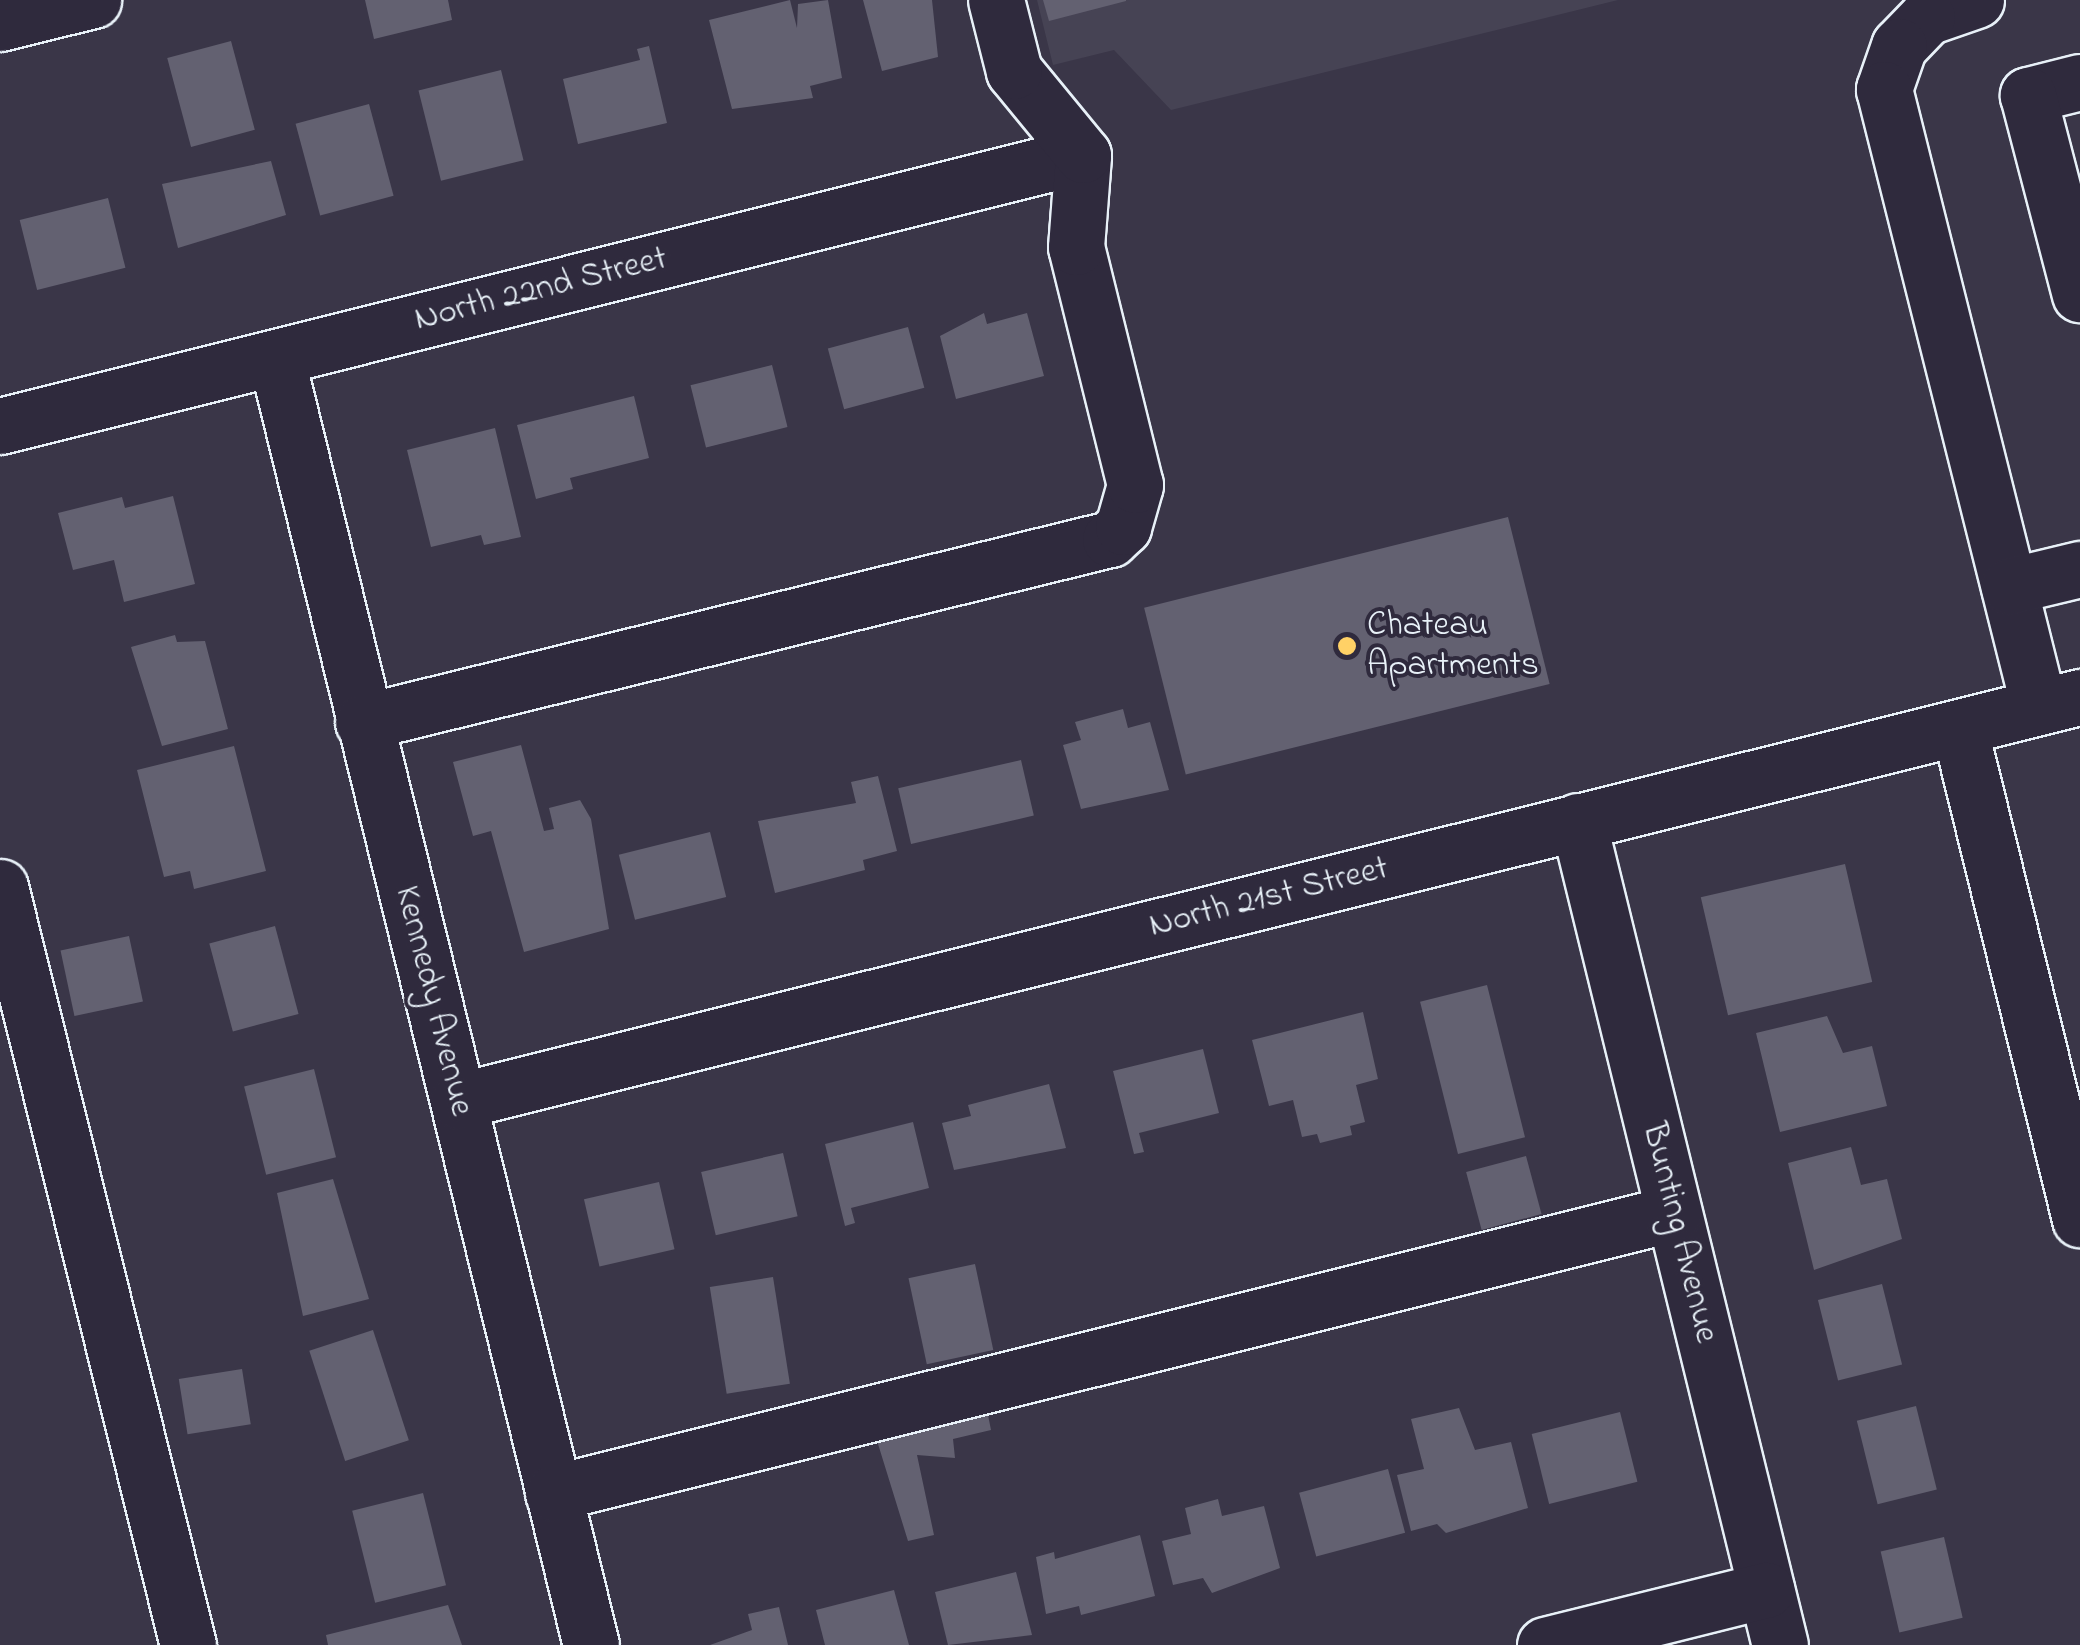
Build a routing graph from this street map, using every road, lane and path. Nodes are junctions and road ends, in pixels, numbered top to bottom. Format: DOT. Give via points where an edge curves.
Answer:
graph roads {
  1 [pos="93,0"];
  2 [pos="996,0"];
  3 [pos="1976,0"];
  4 [pos="0,24"];
  5 [pos="2080,82"];
  6 [pos="1083,155"];
  7 [pos="2080,294"];
  8 [pos="276,357"];
  9 [pos="0,426"];
  10 [pos="2080,569"];
  11 [pos="2009,586"];
  12 [pos="2059,702"];
  13 [pos="363,722"];
  14 [pos="1959,727"];
  15 [pos="1578,821"];
  16 [pos="0,887"];
  17 [pos="458,1101"];
  18 [pos="1674,1213"];
  19 [pos="2080,1220"];
  20 [pos="554,1492"];
  21 [pos="1766,1590"];
  22 [pos="188,1645"];
  23 [pos="591,1645"];
  24 [pos="1545,1645"];
  25 [pos="1780,1645"];
  1 -- 4 [label="street"];
  2 -- 6 [label="street" via="1014,71"];
  3 -- 11 [label="street" via="1927,16 1899,46 1884,89"];
  5 -- 7 [label="street" via="2028,94"];
  6 -- 8 [label="street, North 22nd Street"];
  6 -- 13 [label="street" via="1076,248 1135,485 1123,528 1110,539"];
  8 -- 9 [label="street, North 22nd Street"];
  8 -- 13 [label="street, Kennedy Avenue"];
  10 -- 11 [label="street"];
  11 -- 12 [label="street"];
  12 -- 14 [label="street, North 21st Street"];
  13 -- 17 [label="street, Kennedy Avenue"];
  14 -- 15 [label="street, North 21st Street"];
  14 -- 19 [label="street"];
  15 -- 17 [label="street, North 21st Street"];
  15 -- 18 [label="street, Bunting Avenue"];
  16 -- 22 [label="street"];
  17 -- 20 [label="street, Kennedy Avenue"];
  18 -- 20 [label="street"];
  18 -- 21 [label="street, Bunting Avenue"];
  20 -- 23 [label="street, Kennedy Avenue"];
  21 -- 24 [label="street"];
  21 -- 25 [label="street, Bunting Avenue"];
}
